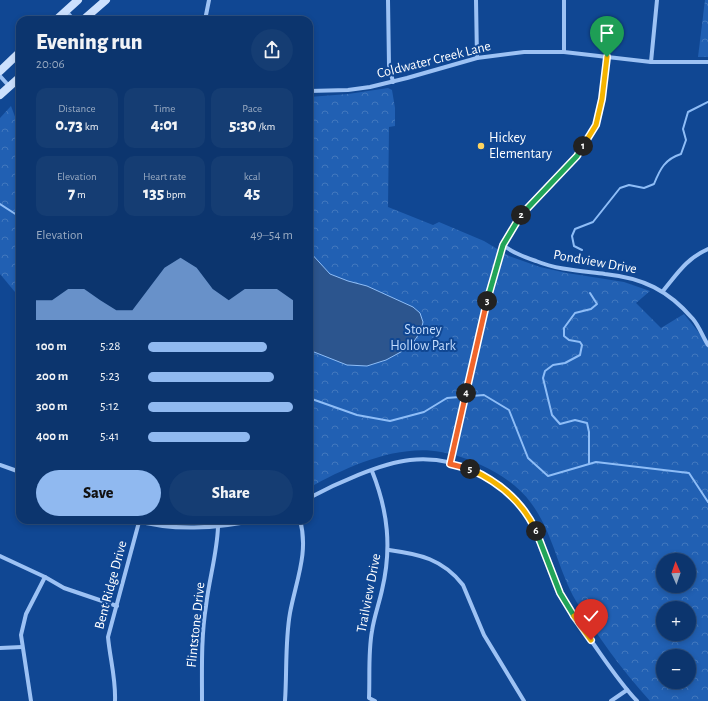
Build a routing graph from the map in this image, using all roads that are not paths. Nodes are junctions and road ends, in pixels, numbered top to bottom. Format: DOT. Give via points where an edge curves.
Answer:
graph roads {
  1 [pos="78,0"];
  2 [pos="106,0"];
  3 [pos="209,0"];
  4 [pos="388,0"];
  5 [pos="476,0"];
  6 [pos="564,0"];
  7 [pos="657,0"];
  8 [pos="66,11"];
  9 [pos="60,16"];
  10 [pos="70,16"];
  11 [pos="88,16"];
  12 [pos="206,16"];
  13 [pos="564,52"];
  14 [pos="16,56"];
  15 [pos="607,57"];
  16 [pos="477,58"];
  17 [pos="651,62"];
  18 [pos="708,62"];
  19 [pos="0,71"];
  20 [pos="0,76"];
  21 [pos="16,81"];
  22 [pos="393,82"];
  23 [pos="10,87"];
  24 [pos="313,91"];
  25 [pos="0,95"];
  26 [pos="503,245"];
  27 [pos="708,249"];
  28 [pos="663,291"];
  29 [pos="708,345"];
  30 [pos="450,464"];
  31 [pos="0,465"];
  32 [pos="16,471"];
  33 [pos="372,471"];
  34 [pos="313,496"];
  35 [pos="138,524"];
  36 [pos="155,524"];
  37 [pos="233,524"];
  38 [pos="301,524"];
  39 [pos="218,527"];
  40 [pos="389,550"];
  41 [pos="0,556"];
  42 [pos="45,577"];
  43 [pos="117,606"];
  44 [pos="22,647"];
  45 [pos="0,648"];
  46 [pos="627,690"];
  47 [pos="31,701"];
  48 [pos="115,701"];
  49 [pos="202,701"];
  50 [pos="286,701"];
  51 [pos="375,701"];
  52 [pos="524,701"];
  53 [pos="611,701"];
  54 [pos="637,701"];
  1 -- 8 [label="main road"];
  2 -- 11 [label="main road"];
  3 -- 12 [label="street"];
  4 -- 22 [label="street" via="389,65"];
  5 -- 16 [label="street"];
  6 -- 13 [label="street"];
  7 -- 17 [label="street"];
  8 -- 9 [label="main road"];
  8 -- 10 [label="street"];
  13 -- 15 [label="street, Coldwater Creek Lane"];
  13 -- 16 [label="street, Coldwater Creek Lane" via="524,52"];
  14 -- 19 [label="main road"];
  15 -- 17 [label="street, Coldwater Creek Lane"];
  15 -- 26 [label="street" via="596,125 577,156 519,218"];
  16 -- 22 [label="street, Coldwater Creek Lane"];
  17 -- 18 [label="street, Coldwater Creek Lane"];
  20 -- 23 [label="street"];
  21 -- 23 [label="main road"];
  22 -- 24 [label="street, Coldwater Creek Lane" via="348,90"];
  23 -- 25 [label="main road"];
  26 -- 28 [label="street, Pondview Drive" via="511,252 545,265 630,278"];
  26 -- 30 [label="street" via="481,321"];
  27 -- 28 [label="street" via="684,264"];
  28 -- 29 [label="street, Pondview Drive" via="694,319"];
  30 -- 33 [label="street" via="432,460 410,460"];
  30 -- 46 [label="street" via="465,467 487,478 507,491 521,506 540,538 566,605"];
  31 -- 32 [label="street"];
  33 -- 34 [label="street" via="343,481"];
  33 -- 40 [label="street, Trailview Drive" via="386,511"];
  35 -- 43 [label="street, Bent Ridge Drive"];
  36 -- 39 [label="street" via="186,528"];
  37 -- 39 [label="street"];
  38 -- 50 [label="street" via="304,554 288,628"];
  39 -- 49 [label="street, Flintstone Drive" via="217,550 206,605"];
  40 -- 51 [label="street, Trailview Drive" via="372,631 369,698"];
  40 -- 52 [label="street" via="425,556 458,578 463,584 484,635"];
  41 -- 42 [label="street"];
  42 -- 43 [label="street" via="91,599"];
  42 -- 44 [label="street" via="26,614 21,635"];
  43 -- 48 [label="street, Bent Ridge Drive" via="108,637 116,684"];
  44 -- 45 [label="street"];
  44 -- 47 [label="street"];
  46 -- 53 [label="street"];
  46 -- 54 [label="street"];
}
